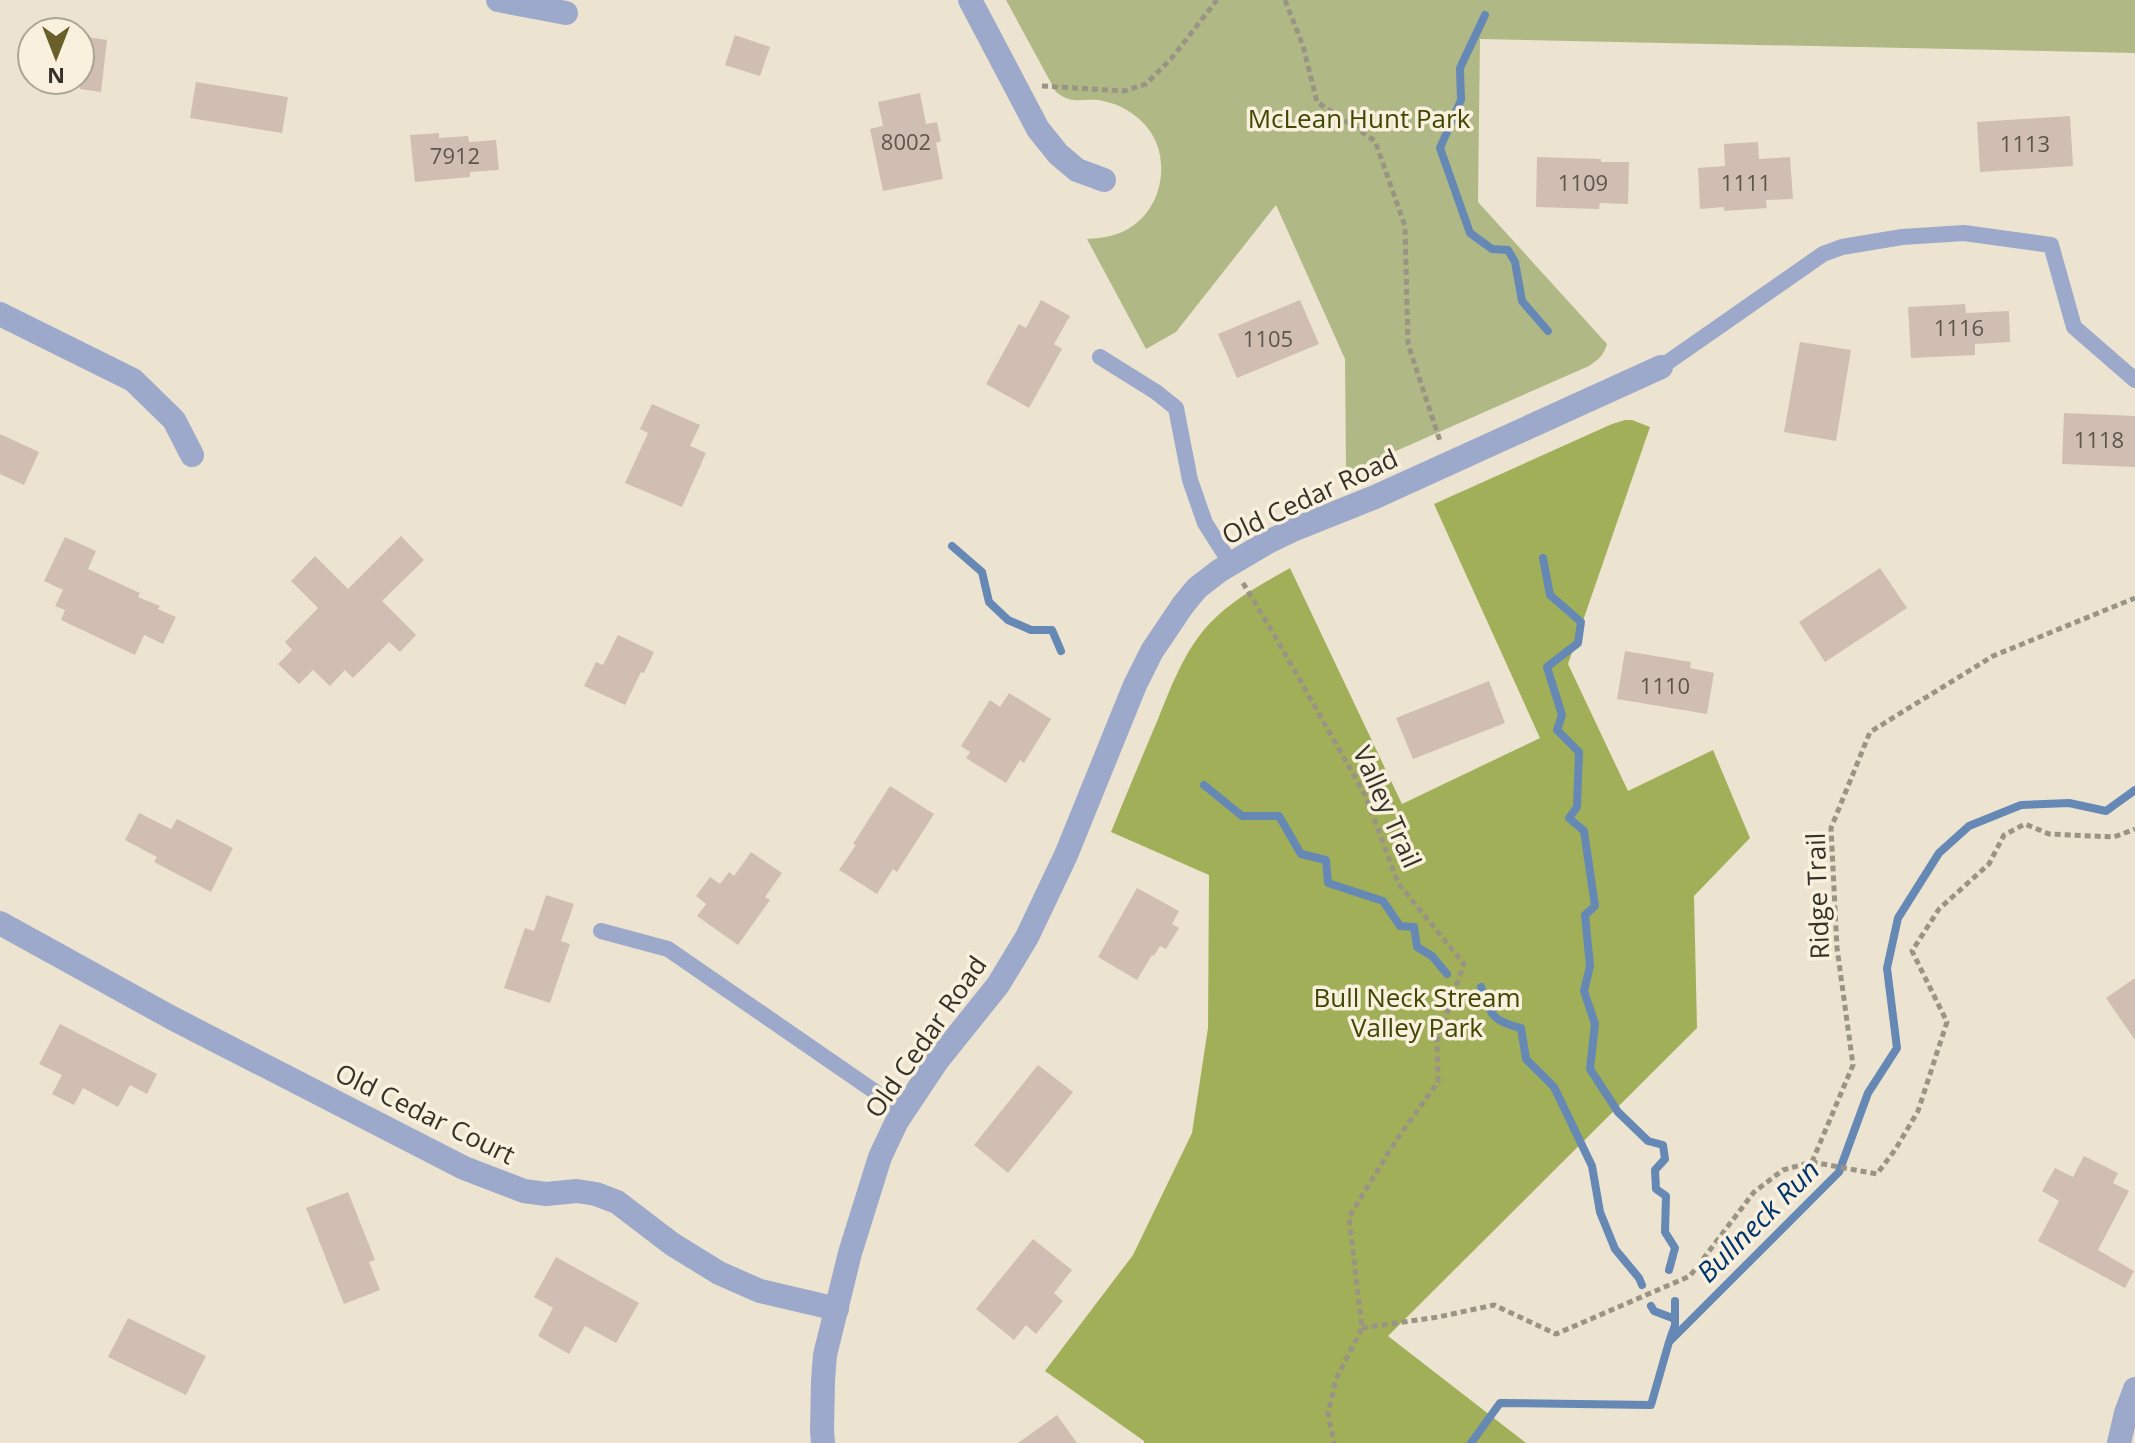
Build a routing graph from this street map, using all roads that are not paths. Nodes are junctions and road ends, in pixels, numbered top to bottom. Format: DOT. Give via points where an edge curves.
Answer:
graph roads {
  1 [pos="498,0"];
  2 [pos="970,0"];
  3 [pos="566,13"];
  4 [pos="1104,180"];
  5 [pos="0,314"];
  6 [pos="1100,357"];
  7 [pos="1661,367"];
  8 [pos="2135,380"];
  9 [pos="192,455"];
  10 [pos="1231,564"];
  11 [pos="0,923"];
  12 [pos="601,931"];
  13 [pos="903,1111"];
  14 [pos="837,1309"];
  15 [pos="2135,1389"];
  16 [pos="823,1443"];
  17 [pos="2119,1443"];
  1 -- 3 [label="street"];
  2 -- 4 [label="street" via="1038,129 1077,170"];
  5 -- 9 [label="street" via="133,380 174,420"];
  6 -- 10 [label="lane" via="1176,408 1190,480 1205,523"];
  7 -- 8 [label="lane, Old Cedar Road" via="1823,254 1902,237 1964,233 2051,245 2074,327"];
  7 -- 10 [label="street, Old Cedar Road" via="1295,529"];
  10 -- 13 [label="street, Old Cedar Road" via="1197,588 1152,651 1027,937 998,985"];
  11 -- 14 [label="street, Old Cedar Court" via="464,1168 524,1191 596,1194 617,1202 719,1273 760,1291"];
  12 -- 13 [label="lane" via="668,949"];
  13 -- 14 [label="street, Old Cedar Road" via="880,1157"];
  14 -- 16 [label="street, Old Cedar Road" via="825,1355"];
  15 -- 17 [label="street"];
}
